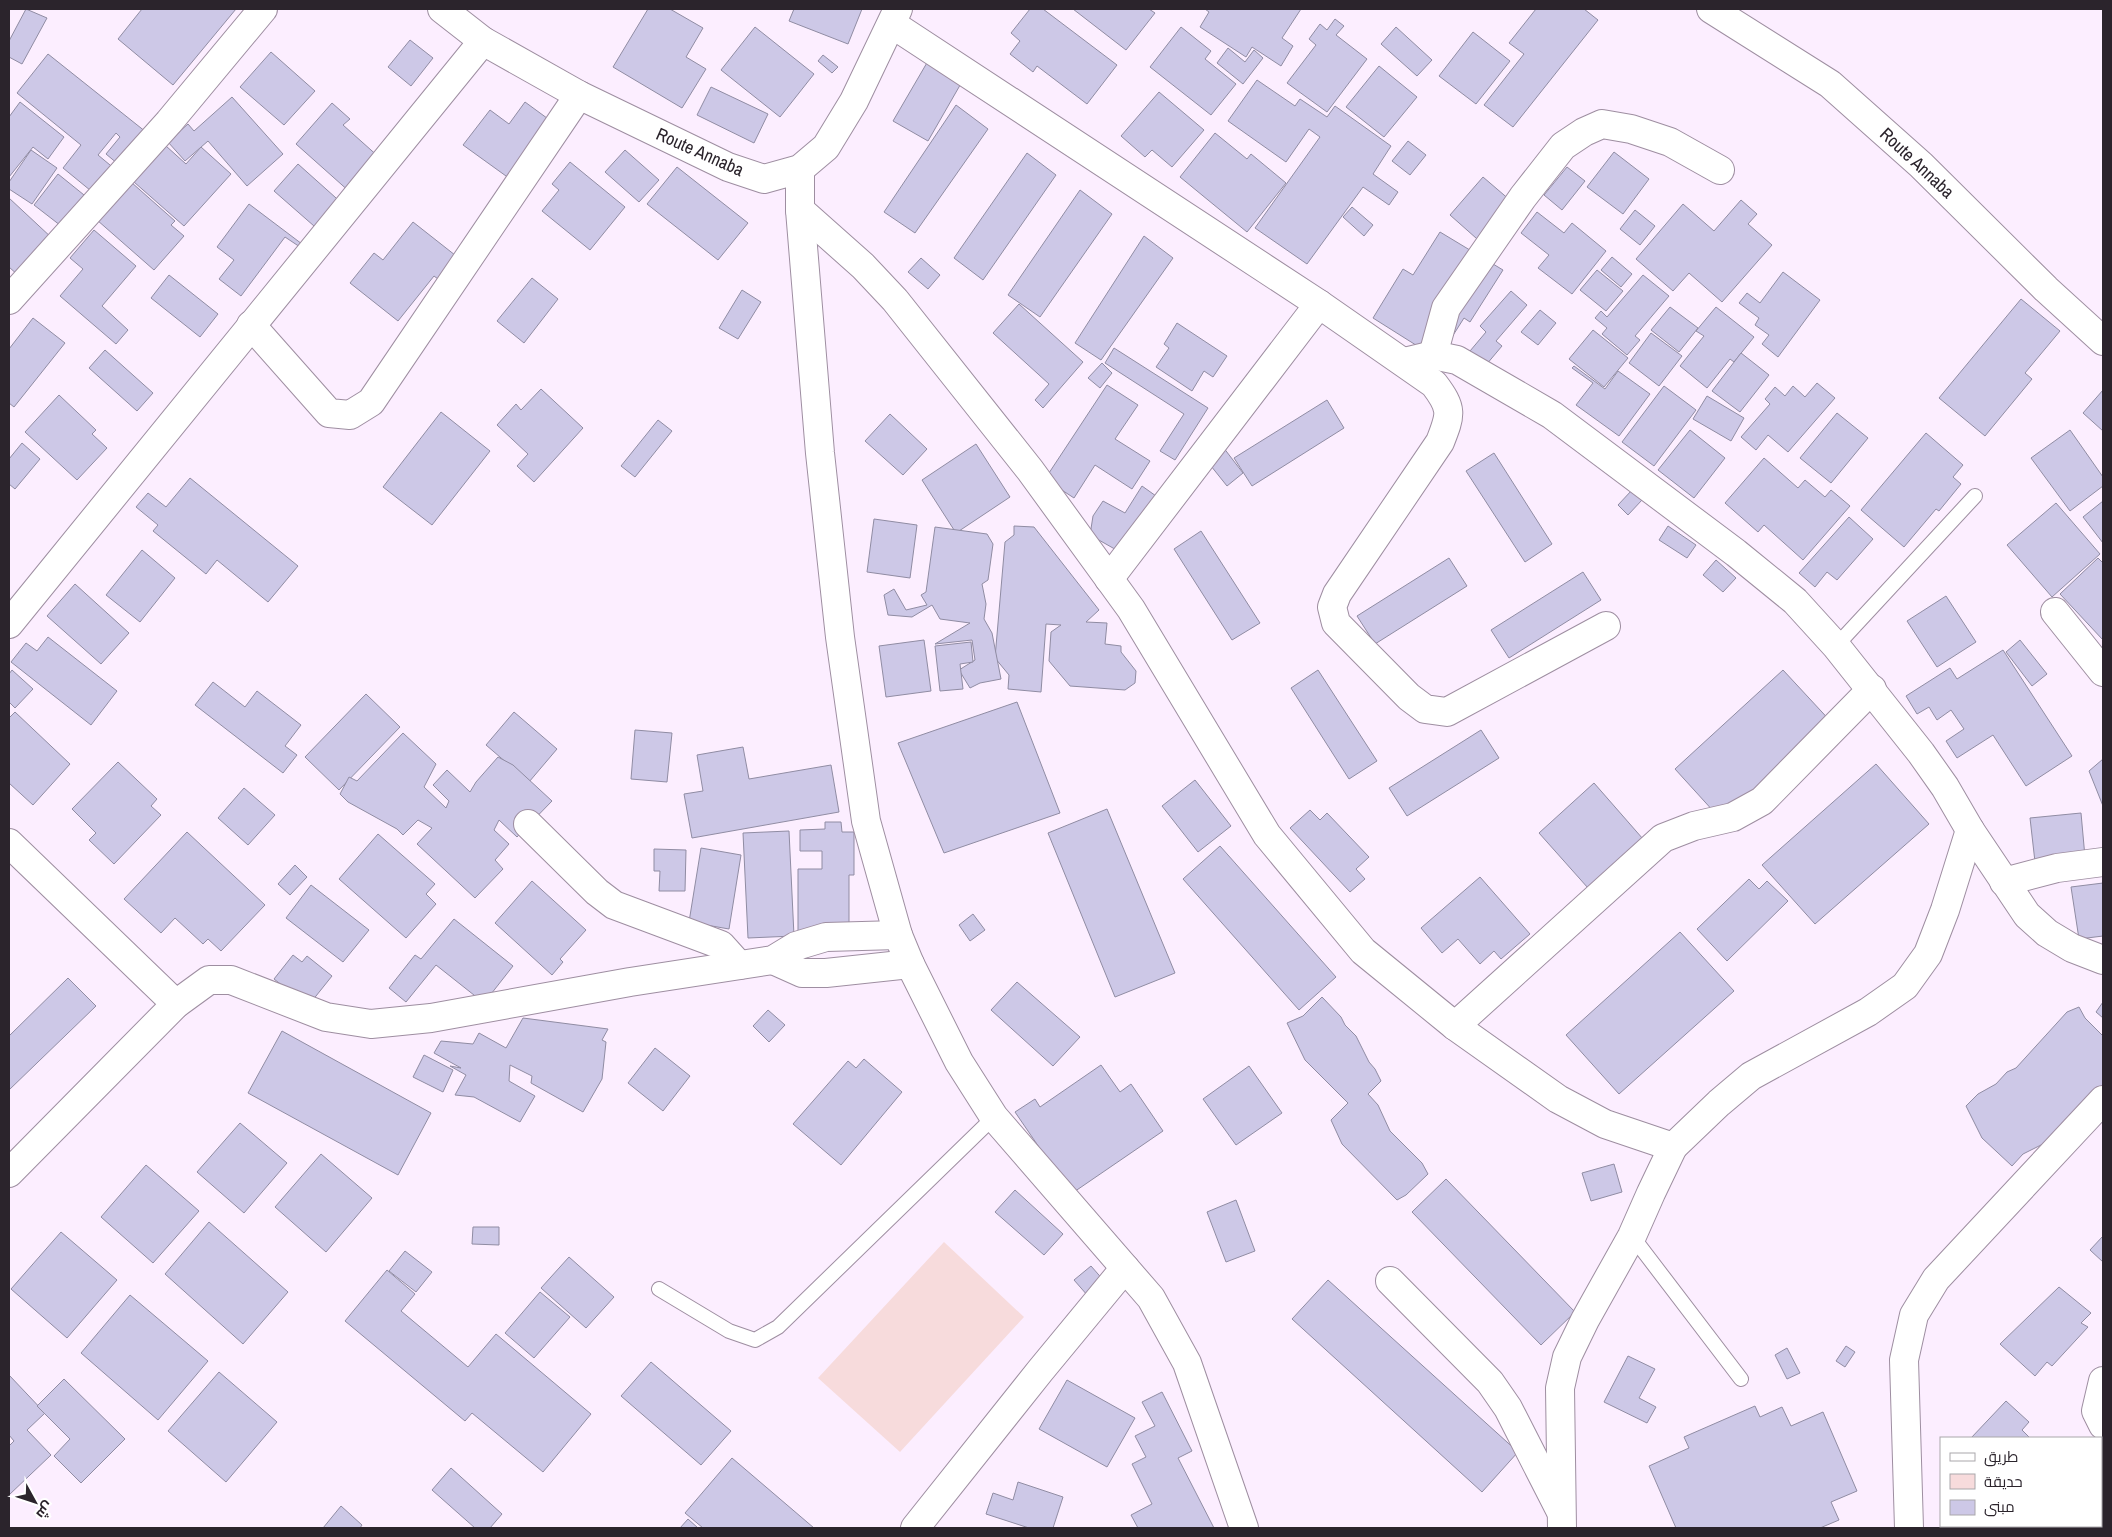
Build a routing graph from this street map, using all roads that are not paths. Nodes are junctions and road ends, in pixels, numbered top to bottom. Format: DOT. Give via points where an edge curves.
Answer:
graph roads {
  1 [pos="262,9"];
  2 [pos="442,9"];
  3 [pos="1711,9"];
  4 [pos="895,16"];
  5 [pos="483,41"];
  6 [pos="579,95"];
  7 [pos="800,169"];
  8 [pos="1720,170"];
  9 [pos="800,210"];
  10 [pos="12,291"];
  11 [pos="1319,304"];
  12 [pos="251,325"];
  13 [pos="2103,341"];
  14 [pos="1433,355"];
  15 [pos="1404,362"];
  16 [pos="1975,496"];
  17 [pos="1109,579"];
  18 [pos="2056,612"];
  19 [pos="9,624"];
  20 [pos="1606,626"];
  21 [pos="1836,646"];
  22 [pos="2103,672"];
  23 [pos="1872,689"];
  24 [pos="528,824"];
  25 [pos="1970,830"];
  26 [pos="9,843"];
  27 [pos="2103,862"];
  28 [pos="2004,882"];
  29 [pos="898,935"];
  30 [pos="772,960"];
  31 [pos="2103,960"];
  32 [pos="910,964"];
  33 [pos="739,965"];
  34 [pos="176,1004"];
  35 [pos="1455,1026"];
  36 [pos="2103,1100"];
  37 [pos="994,1116"];
  38 [pos="1674,1147"];
  39 [pos="9,1173"];
  40 [pos="1632,1236"];
  41 [pos="1126,1268"];
  42 [pos="1390,1281"];
  43 [pos="659,1289"];
  44 [pos="1740,1379"];
  45 [pos="2103,1381"];
  46 [pos="2101,1417"];
  47 [pos="1562,1521"];
  48 [pos="915,1528"];
  49 [pos="1244,1528"];
  50 [pos="1909,1528"];
  1 -- 10 [label="street" via="169,122"];
  2 -- 5 [label="street, Route Annaba"];
  3 -- 13 [label="street, Route Annaba" via="1830,84 1921,165"];
  4 -- 7 [label="street, Route Annaba" via="854,101 826,147"];
  4 -- 11 [label="street"];
  5 -- 6 [label="street, Route Annaba"];
  5 -- 12 [label="street"];
  6 -- 7 [label="street, Route Annaba" via="728,167 764,179"];
  6 -- 12 [label="street" via="371,402 350,415 329,413"];
  7 -- 9 [label="street"];
  8 -- 14 [label="street" via="1670,142 1631,129 1602,124 1584,132 1563,146 1528,190 1446,308"];
  9 -- 17 [label="street" via="863,266 895,300 1030,470"];
  9 -- 29 [label="street" via="820,453 840,637 866,821"];
  11 -- 15 [label="street"];
  11 -- 17 [label="street"];
  12 -- 19 [label="street"];
  14 -- 15 [label="street"];
  14 -- 21 [label="street" via="1457,360 1552,415 1788,595"];
  15 -- 20 [label="street" via="1434,384 1445,398 1449,417 1440,442 1337,594 1332,608 1336,623 1409,697 1425,709 1447,712"];
  16 -- 21 [label="lane"];
  17 -- 35 [label="street" via="1131,609 1268,835 1363,951"];
  18 -- 22 [label="street"];
  21 -- 23 [label="street"];
  23 -- 25 [label="street" via="1945,787"];
  23 -- 35 [label="street" via="1762,801 1734,817 1694,826 1663,838"];
  24 -- 33 [label="street" via="614,905 721,946"];
  25 -- 28 [label="street"];
  25 -- 38 [label="street" via="1928,954 1905,986 1868,1012 1750,1076"];
  26 -- 34 [label="street"];
  27 -- 28 [label="street" via="2057,868"];
  28 -- 31 [label="street" via="2027,915 2047,933 2072,948"];
  29 -- 30 [label="street" via="826,937 796,946"];
  29 -- 32 [label="street"];
  30 -- 32 [label="street" via="802,973"];
  30 -- 33 [label="street"];
  32 -- 37 [label="street" via="960,1062"];
  33 -- 34 [label="street" via="431,1018 371,1024 326,1017 231,980 210,980"];
  34 -- 39 [label="street"];
  35 -- 38 [label="street" via="1558,1099 1605,1124"];
  36 -- 50 [label="street" via="1936,1279 1914,1315 1904,1360"];
  37 -- 41 [label="street"];
  37 -- 43 [label="lane" via="778,1327 755,1340 729,1331"];
  38 -- 40 [label="street"];
  40 -- 44 [label="lane"];
  40 -- 47 [label="street" via="1567,1356 1560,1388"];
  41 -- 48 [label="street"];
  41 -- 49 [label="street" via="1151,1298 1187,1363"];
  42 -- 47 [label="street" via="1490,1382 1508,1408"];
  45 -- 46 [label="street"];
}
